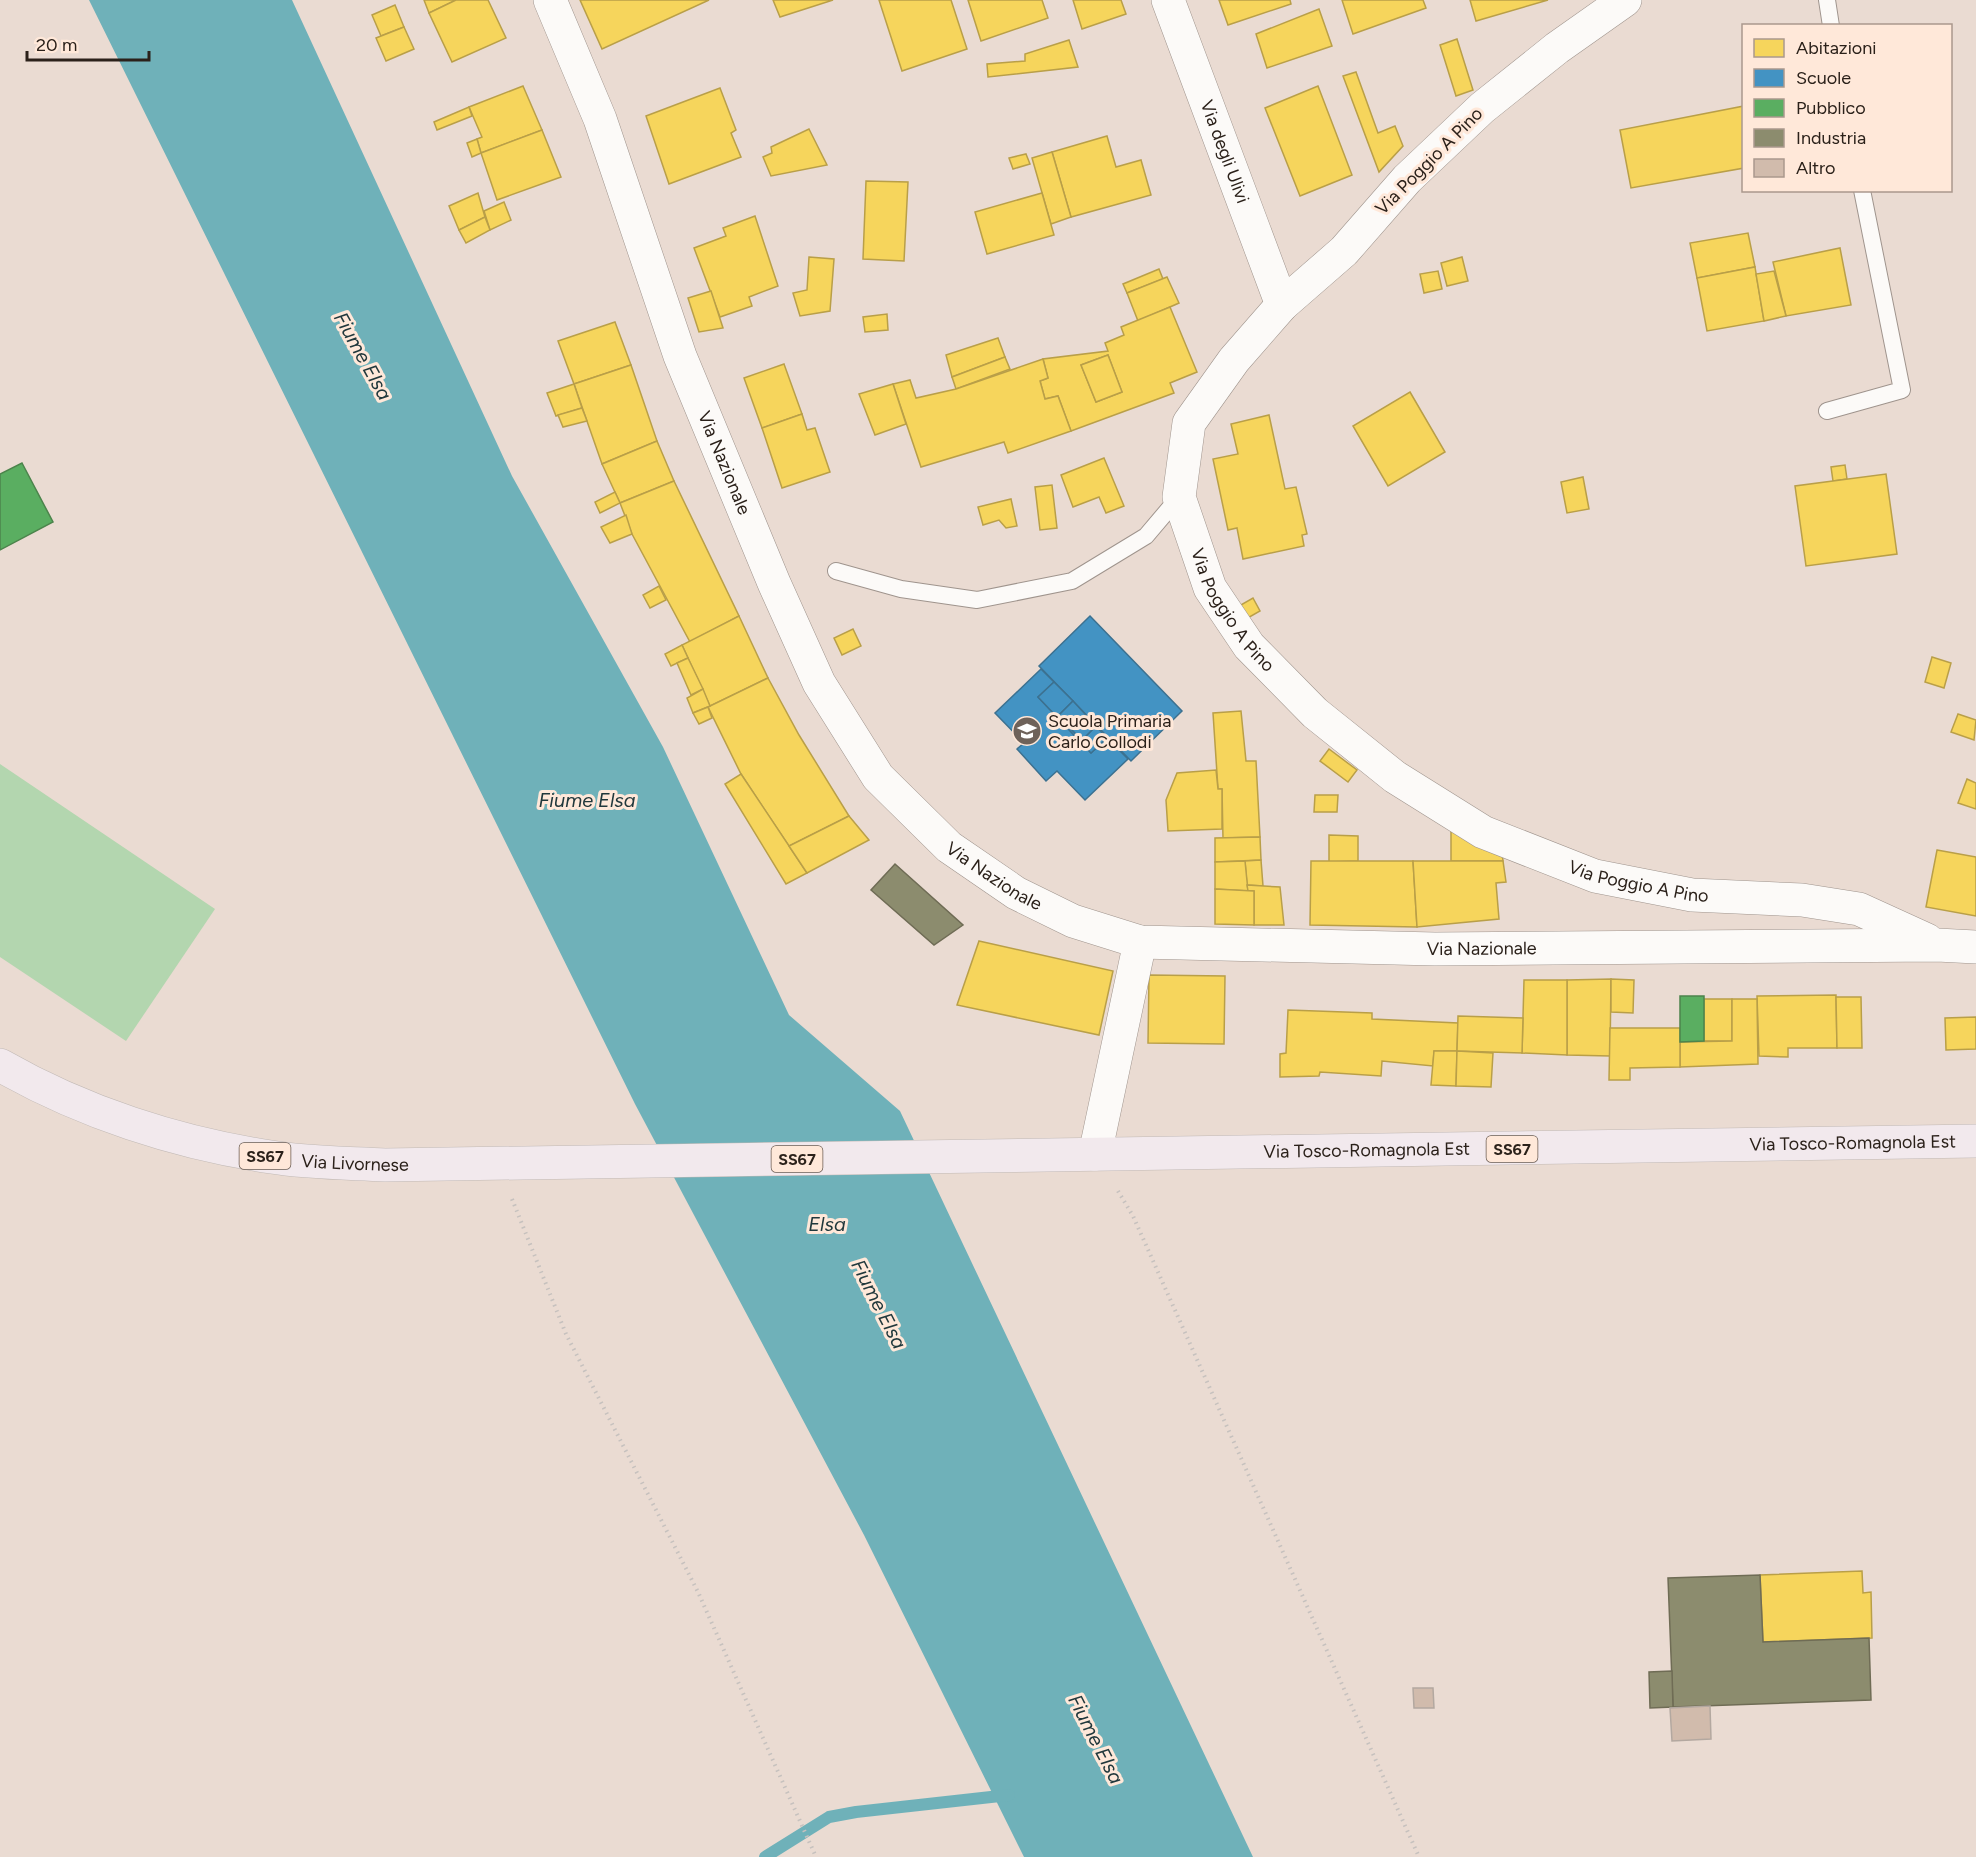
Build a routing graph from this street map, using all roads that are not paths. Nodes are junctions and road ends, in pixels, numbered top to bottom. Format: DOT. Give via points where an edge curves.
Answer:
graph roads {
  1 [pos="550,0"];
  2 [pos="1168,0"];
  3 [pos="1625,0"];
  4 [pos="1827,0"];
  5 [pos="1831,24"];
  6 [pos="1862,192"];
  7 [pos="1282,305"];
  8 [pos="1827,411"];
  9 [pos="1179,496"];
  10 [pos="836,571"];
  11 [pos="1140,942"];
  12 [pos="1937,945"];
  13 [pos="1976,947"];
  14 [pos="0,1065"];
  15 [pos="1976,1141"];
  16 [pos="1095,1154"];
  17 [pos="547,1164"];
  1 -- 11 [label="street, Via Nazionale" via="600,119 680,356 819,683 878,777 949,847 1016,892 1073,921"];
  2 -- 7 [label="street, Via degli Ulivi"];
  3 -- 7 [label="street, Via Poggio A Pino" via="1482,108 1407,179 1344,251"];
  4 -- 5 [label="lane"];
  6 -- 8 [label="lane" via="1902,390"];
  7 -- 9 [label="street, Via Poggio A Pino" via="1234,360 1189,423"];
  9 -- 10 [label="lane" via="1146,536 1072,581 977,600 901,589"];
  9 -- 12 [label="street, Via Poggio A Pino" via="1210,588 1249,646 1315,713 1395,777 1483,832 1595,876 1692,895 1802,900 1859,909"];
  11 -- 12 [label="street, Via Nazionale" via="1435,950"];
  11 -- 16 [label="street"];
  12 -- 13 [label="street, Via Nazionale"];
  14 -- 17 [label="main road, Via Livornese / SS67" via="110,1115 218,1148 324,1162"];
  15 -- 16 [label="main road, Via Tosco-Romagnola Est / SS67"];
  16 -- 17 [label="main road, Via Tosco-Romagnola Est / SS67"];
}
